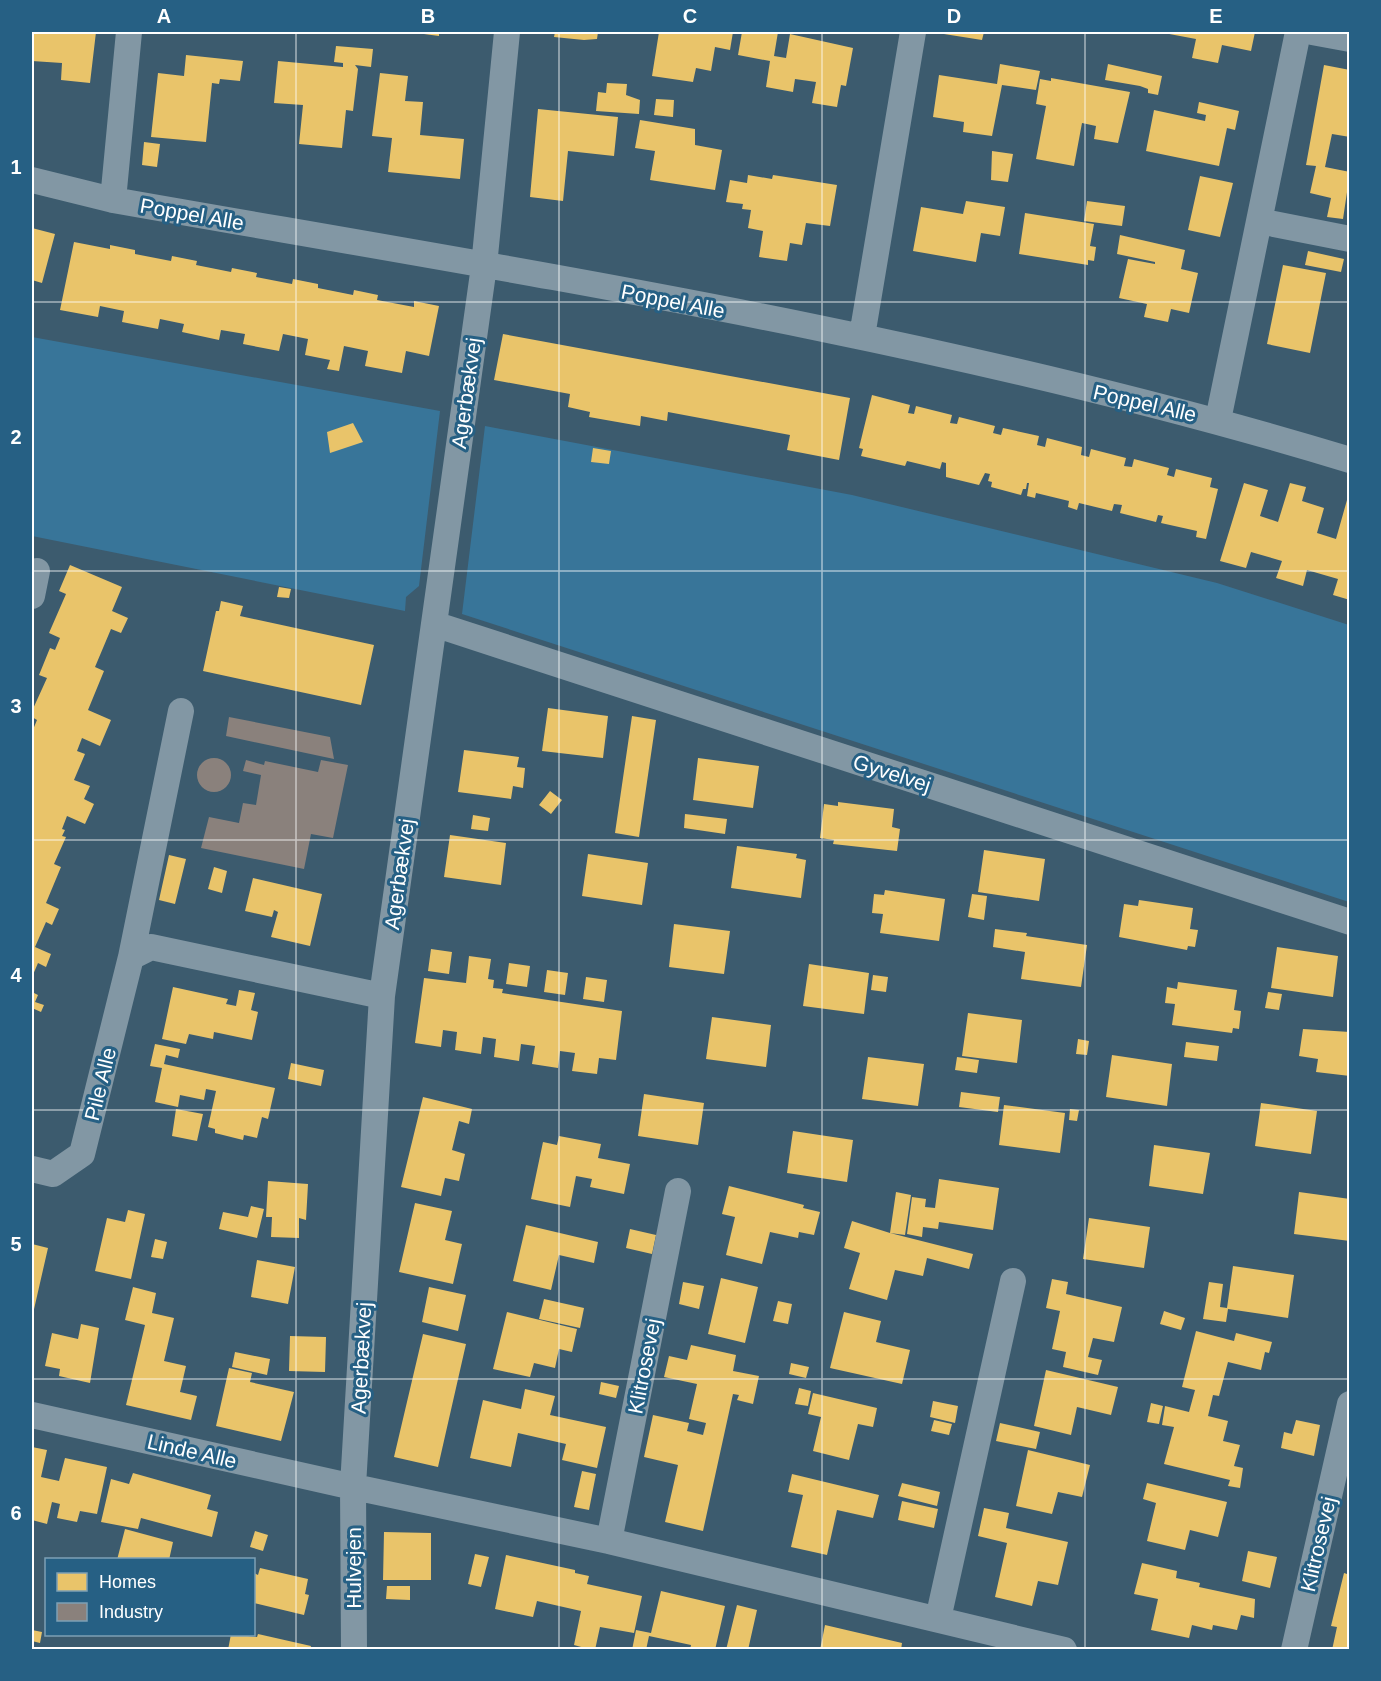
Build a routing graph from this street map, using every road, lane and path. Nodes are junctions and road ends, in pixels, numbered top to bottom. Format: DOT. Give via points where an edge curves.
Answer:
graph roads {
  1 [pos="129,32"];
  2 [pos="507,32"];
  3 [pos="913,32"];
  4 [pos="1298,32"];
  5 [pos="1312,32"];
  6 [pos="1350,39"];
  7 [pos="32,180"];
  8 [pos="113,200"];
  9 [pos="1259,220"];
  10 [pos="1350,239"];
  11 [pos="484,266"];
  12 [pos="862,336"];
  13 [pos="1218,420"];
  14 [pos="1350,460"];
  15 [pos="37,571"];
  16 [pos="32,596"];
  17 [pos="434,624"];
  18 [pos="181,711"];
  19 [pos="1350,922"];
  20 [pos="131,957"];
  21 [pos="382,996"];
  22 [pos="32,1169"];
  23 [pos="678,1191"];
  24 [pos="1013,1281"];
  25 [pos="1350,1404"];
  26 [pos="32,1415"];
  27 [pos="353,1486"];
  28 [pos="609,1540"];
  29 [pos="938,1619"];
  30 [pos="354,1650"];
  31 [pos="1064,1650"];
  32 [pos="1294,1650"];
  1 -- 8 [label="street, Poppel Alle"];
  2 -- 11 [label="street"];
  3 -- 12 [label="street"];
  4 -- 9 [label="street, Poppel Alle"];
  5 -- 6 [label="street"];
  7 -- 8 [label="street, Poppel Alle"];
  8 -- 11 [label="street, Poppel Alle"];
  9 -- 10 [label="street"];
  9 -- 13 [label="street, Poppel Alle"];
  11 -- 12 [label="street, Poppel Alle"];
  11 -- 17 [label="street, Agerbækvej"];
  12 -- 13 [label="street, Poppel Alle"];
  13 -- 14 [label="street, Poppel Alle"];
  15 -- 16 [label="street"];
  17 -- 19 [label="street, Gyvelvej"];
  17 -- 21 [label="street, Agerbækvej"];
  18 -- 20 [label="street, Pile Alle"];
  20 -- 21 [label="street" via="151,947"];
  20 -- 22 [label="street, Pile Alle" via="82,1154 53,1174"];
  21 -- 27 [label="street, Agerbækvej"];
  23 -- 28 [label="street, Klitrosevej"];
  24 -- 29 [label="street"];
  25 -- 32 [label="street, Klitrosevej"];
  26 -- 27 [label="street, Linde Alle"];
  27 -- 28 [label="street"];
  27 -- 30 [label="street, Hulvejen"];
  28 -- 29 [label="street"];
  29 -- 31 [label="street"];
}
